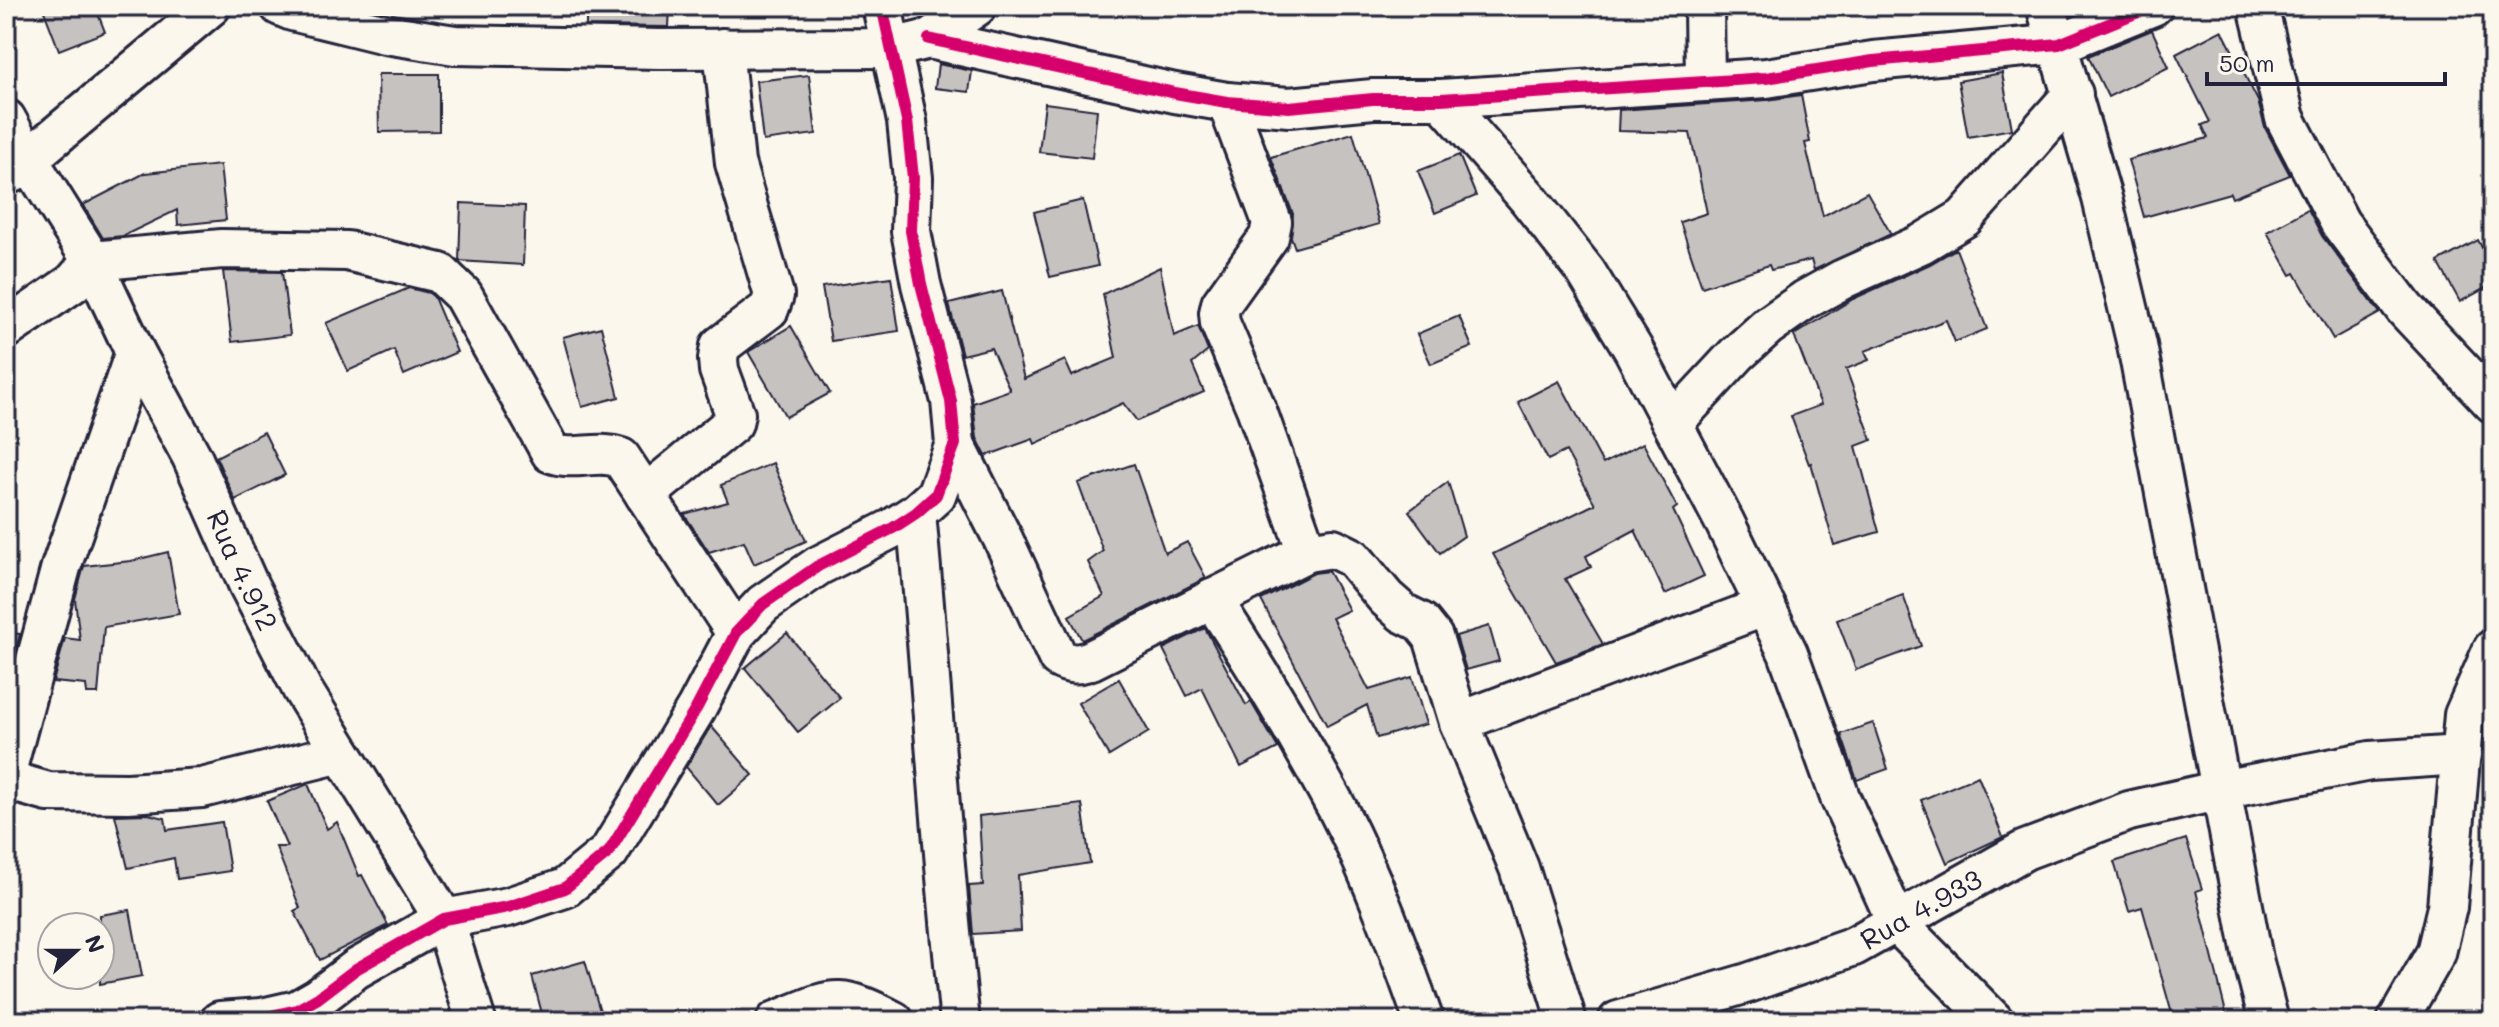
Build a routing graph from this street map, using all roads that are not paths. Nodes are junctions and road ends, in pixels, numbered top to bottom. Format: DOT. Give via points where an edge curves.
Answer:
graph roads {
  1 [pos="211,6"];
  2 [pos="280,6"];
  3 [pos="882,6"];
  4 [pos="977,6"];
  5 [pos="1704,6"];
  6 [pos="2046,6"];
  7 [pos="2153,6"];
  8 [pos="2258,6"];
  9 [pos="929,39"];
  10 [pos="2059,44"];
  11 [pos="723,48"];
  12 [pos="892,48"];
  13 [pos="1705,82"];
  14 [pos="2073,94"];
  15 [pos="1441,99"];
  16 [pos="1227,102"];
  17 [pos="6,119"];
  18 [pos="17,167"];
  19 [pos="92,261"];
  20 [pos="6,329"];
  21 [pos="135,352"];
  22 [pos="2493,403"];
  23 [pos="1673,423"];
  24 [pos="955,444"];
  25 [pos="645,495"];
  26 [pos="916,513"];
  27 [pos="1307,552"];
  28 [pos="1212,599"];
  29 [pos="1766,606"];
  30 [pos="736,633"];
  31 [pos="2493,649"];
  32 [pos="1459,722"];
  33 [pos="341,753"];
  34 [pos="2461,755"];
  35 [pos="6,772"];
  36 [pos="6,780"];
  37 [pos="2221,790"];
  38 [pos="444,919"];
  39 [pos="1897,923"];
  40 [pos="1678,1013"];
  41 [pos="220,1021"];
  42 [pos="476,1021"];
  43 [pos="776,1021"];
  44 [pos="894,1021"];
  45 [pos="960,1021"];
  46 [pos="1424,1021"];
  47 [pos="1567,1021"];
  48 [pos="1618,1021"];
  49 [pos="1994,1021"];
  50 [pos="2269,1021"];
  51 [pos="2397,1021"];
  1 -- 18 [label="street"];
  2 -- 11 [label="street" via="385,34 455,45"];
  3 -- 12 [label="street"];
  4 -- 9 [label="street"];
  5 -- 13 [label="street"];
  6 -- 10 [label="street"];
  7 -- 10 [label="street"];
  8 -- 22 [label="street" via="2285,118 2340,223 2405,309"];
  9 -- 12 [label="street"];
  9 -- 16 [label="street"];
  10 -- 13 [label="street"];
  10 -- 14 [label="street"];
  11 -- 12 [label="street"];
  11 -- 25 [label="street" via="735,163 773,301 720,346 718,359 735,414 733,423"];
  12 -- 24 [label="street" via="913,178 911,231 951,401"];
  13 -- 15 [label="street"];
  14 -- 23 [label="street" via="1964,218 1830,286 1768,326"];
  14 -- 37 [label="street" via="2137,345"];
  15 -- 16 [label="street" via="1289,107"];
  15 -- 23 [label="street" via="1586,272"];
  16 -- 27 [label="street" via="1272,222 1262,249 1221,304 1220,323"];
  17 -- 18 [label="street, Rua 4.912"];
  18 -- 19 [label="street, Rua 4.912"];
  19 -- 20 [label="street" via="73,283"];
  19 -- 21 [label="street, Rua 4.912"];
  19 -- 25 [label="street" via="222,249 347,251 440,273 463,295 551,453 621,458"];
  21 -- 33 [label="street, Rua 4.912" via="192,457 302,689"];
  21 -- 35 [label="street" via="61,567"];
  23 -- 29 [label="street"];
  24 -- 26 [label="street" via="936,495"];
  24 -- 28 [label="street" via="1058,658 1067,664 1091,660"];
  25 -- 30 [label="street"];
  26 -- 30 [label="street" via="818,566 763,604"];
  26 -- 45 [label="street"];
  27 -- 28 [label="street"];
  27 -- 32 [label="street" via="1333,548 1353,558 1386,598 1421,622 1433,637"];
  28 -- 46 [label="street" via="1261,672 1339,813 1398,945"];
  29 -- 32 [label="street"];
  29 -- 39 [label="street" via="1841,800"];
  30 -- 38 [label="street" via="609,852 565,888 508,907"];
  31 -- 34 [label="street" via="2464,715"];
  32 -- 47 [label="street" via="1519,868"];
  33 -- 36 [label="street" via="202,788 48,792"];
  33 -- 38 [label="street, Rua 4.912"];
  34 -- 37 [label="street, Rua 4.933" via="2370,761"];
  34 -- 51 [label="street" via="2447,907 2436,953"];
  37 -- 39 [label="street, Rua 4.933" via="2129,811 2025,850"];
  37 -- 50 [label="street"];
  38 -- 41 [label="street" via="297,1010"];
  38 -- 42 [label="street, Rua 4.912"];
  39 -- 40 [label="street, Rua 4.933" via="1854,946"];
  39 -- 49 [label="street"];
  40 -- 48 [label="street, Rua 4.933"];
  43 -- 44 [label="street" via="844,999"];
}
